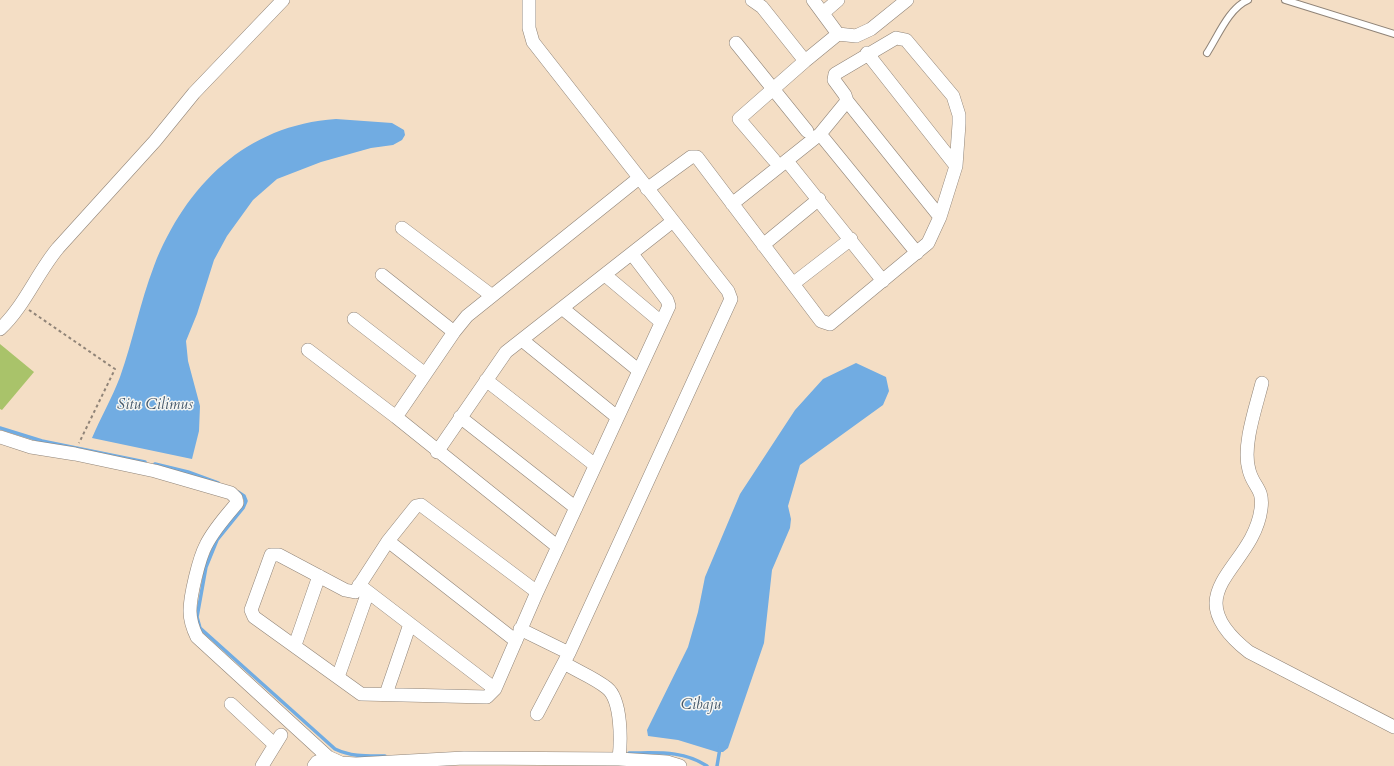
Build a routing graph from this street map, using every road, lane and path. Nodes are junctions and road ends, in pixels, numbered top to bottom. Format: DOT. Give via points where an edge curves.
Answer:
graph roads {
  1 [pos="283,0"];
  2 [pos="529,0"];
  3 [pos="752,0"];
  4 [pos="813,0"];
  5 [pos="838,0"];
  6 [pos="907,0"];
  7 [pos="1248,0"];
  8 [pos="1285,0"];
  9 [pos="823,12"];
  10 [pos="838,34"];
  11 [pos="1394,34"];
  12 [pos="736,44"];
  13 [pos="867,53"];
  14 [pos="1208,53"];
  15 [pos="805,61"];
  16 [pos="772,90"];
  17 [pos="847,101"];
  18 [pos="807,132"];
  19 [pos="820,134"];
  20 [pos="774,160"];
  21 [pos="787,161"];
  22 [pos="956,166"];
  23 [pos="639,178"];
  24 [pos="647,189"];
  25 [pos="819,199"];
  26 [pos="732,204"];
  27 [pos="940,217"];
  28 [pos="673,221"];
  29 [pos="402,228"];
  30 [pos="851,239"];
  31 [pos="763,245"];
  32 [pos="917,253"];
  33 [pos="632,254"];
  34 [pos="382,275"];
  35 [pos="605,275"];
  36 [pos="883,280"];
  37 [pos="794,283"];
  38 [pos="491,295"];
  39 [pos="20,304"];
  40 [pos="562,308"];
  41 [pos="354,319"];
  42 [pos="661,322"];
  43 [pos="0,329"];
  44 [pos="454,332"];
  45 [pos="522,340"];
  46 [pos="308,350"];
  47 [pos="638,370"];
  48 [pos="425,374"];
  49 [pos="486,380"];
  50 [pos="1262,383"];
  51 [pos="396,417"];
  52 [pos="460,417"];
  53 [pos="617,417"];
  54 [pos="0,437"];
  55 [pos="82,439"];
  56 [pos="437,452"];
  57 [pos="595,465"];
  58 [pos="576,508"];
  59 [pos="388,541"];
  60 [pos="558,547"];
  61 [pos="318,576"];
  62 [pos="363,588"];
  63 [pos="537,592"];
  64 [pos="410,624"];
  65 [pos="518,635"];
  66 [pos="295,645"];
  67 [pos="566,658"];
  68 [pos="338,677"];
  69 [pos="495,689"];
  70 [pos="386,694"];
  71 [pos="231,704"];
  72 [pos="537,714"];
  73 [pos="1394,727"];
  74 [pos="619,759"];
  75 [pos="522,765"];
  76 [pos="262,766"];
  77 [pos="314,766"];
  78 [pos="332,766"];
  79 [pos="474,766"];
  80 [pos="537,766"];
  81 [pos="680,766"];
  1 -- 39 [label="street" via="194,93 58,248"];
  2 -- 23 [label="street" via="529,28 533,42"];
  3 -- 15 [label="street" via="762,7"];
  4 -- 9 [label="street"];
  5 -- 9 [label="street"];
  6 -- 10 [label="street" via="872,29 856,36"];
  7 -- 14 [label="lane" via="1231,14"];
  8 -- 11 [label="lane"];
  9 -- 10 [label="street"];
  10 -- 15 [label="street"];
  12 -- 16 [label="street"];
  13 -- 17 [label="street" via="835,74 834,80"];
  13 -- 22 [label="street"];
  13 -- 22 [label="street" via="896,38 906,40 953,96 959,120"];
  15 -- 16 [label="street"];
  16 -- 18 [label="street"];
  16 -- 20 [label="street" via="739,119"];
  17 -- 19 [label="street"];
  17 -- 27 [label="street"];
  19 -- 21 [label="street"];
  19 -- 32 [label="street"];
  21 -- 25 [label="street"];
  21 -- 26 [label="street"];
  22 -- 27 [label="street"];
  23 -- 24 [label="street"];
  23 -- 38 [label="street"];
  24 -- 26 [label="street" via="690,157 697,157"];
  24 -- 28 [label="street"];
  25 -- 30 [label="street"];
  25 -- 31 [label="street"];
  26 -- 31 [label="street"];
  27 -- 32 [label="street" via="928,242"];
  28 -- 33 [label="street"];
  28 -- 67 [label="street" via="728,291 731,299"];
  29 -- 38 [label="street"];
  30 -- 36 [label="street"];
  30 -- 37 [label="street"];
  31 -- 37 [label="street"];
  32 -- 36 [label="street"];
  33 -- 35 [label="street"];
  33 -- 42 [label="street" via="667,300 669,306"];
  34 -- 44 [label="street"];
  35 -- 40 [label="street"];
  35 -- 42 [label="street"];
  36 -- 37 [label="street" via="830,324 821,321"];
  38 -- 44 [label="street" via="467,316"];
  39 -- 43 [label="street"];
  39 -- 55 [label="path" via="114,369"];
  40 -- 45 [label="street"];
  40 -- 47 [label="street"];
  41 -- 48 [label="street"];
  42 -- 47 [label="street"];
  44 -- 48 [label="street"];
  45 -- 49 [label="street" via="506,352"];
  45 -- 53 [label="street"];
  46 -- 51 [label="street"];
  47 -- 53 [label="street"];
  48 -- 51 [label="street"];
  49 -- 52 [label="street"];
  49 -- 57 [label="street"];
  50 -- 73 [label="street" via="1248,437 1248,469 1263,496 1261,510 1251,539 1218,587 1218,615 1225,629 1249,652"];
  51 -- 56 [label="street"];
  52 -- 56 [label="street"];
  52 -- 58 [label="street"];
  53 -- 57 [label="street"];
  54 -- 74 [label="street" via="31,447 155,471 231,493 237,503 212,534 197,571 190,610 192,627 197,637 328,757 341,763 356,764 464,758"];
  56 -- 60 [label="street"];
  57 -- 58 [label="street"];
  58 -- 60 [label="street"];
  59 -- 62 [label="street"];
  59 -- 63 [label="street" via="416,506 421,505"];
  59 -- 65 [label="street"];
  60 -- 63 [label="street"];
  61 -- 62 [label="street" via="346,590 355,592"];
  61 -- 66 [label="street"];
  61 -- 66 [label="street" via="279,555 271,555 251,610 254,616"];
  62 -- 64 [label="street"];
  62 -- 68 [label="street"];
  63 -- 65 [label="street"];
  64 -- 69 [label="street"];
  64 -- 70 [label="street"];
  65 -- 67 [label="street"];
  65 -- 69 [label="street"];
  66 -- 68 [label="street"];
  67 -- 72 [label="street"];
  67 -- 74 [label="street" via="608,688 614,698 622,739"];
  68 -- 70 [label="street" via="361,694"];
  69 -- 70 [label="street" via="487,697"];
  71 -- 76 [label="street" via="278,740"];
  74 -- 81 [label="street" via="667,762"];
  75 -- 79 [label="street"];
  75 -- 80 [label="street" via="532,763"];
  77 -- 78 [label="street" via="322,760"];
}
